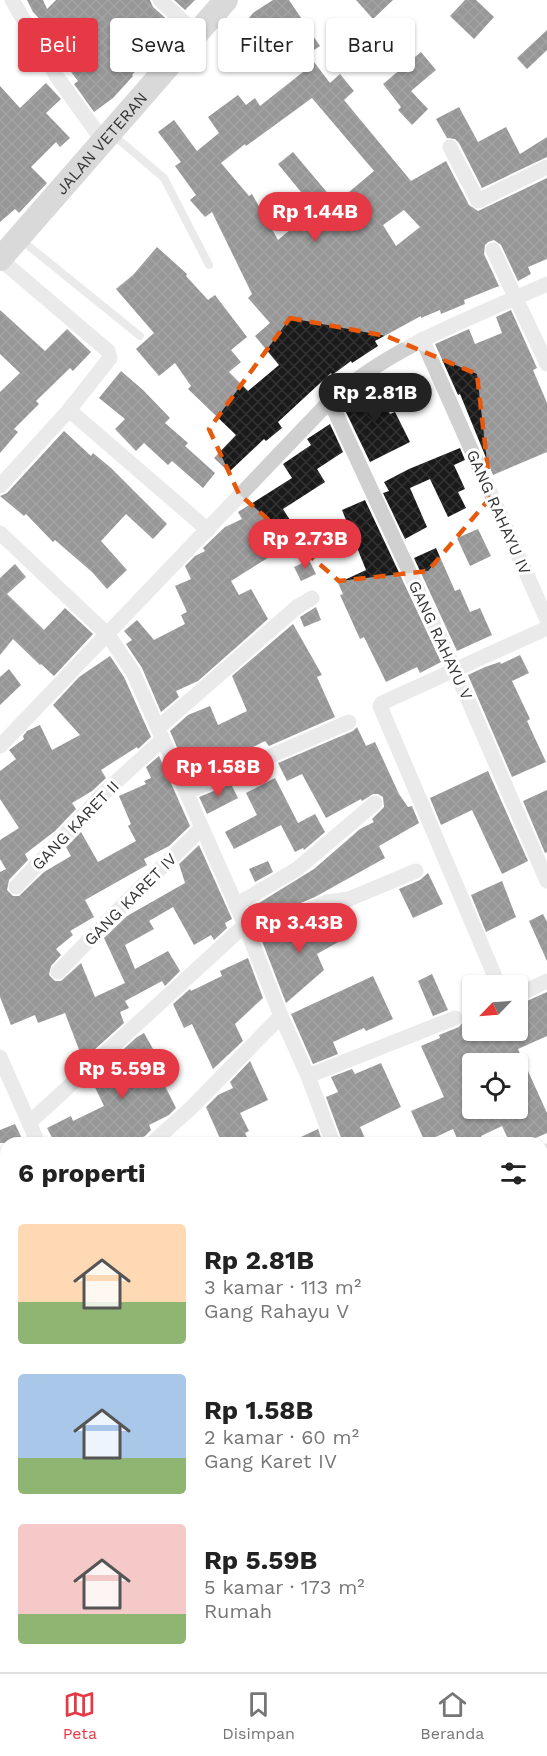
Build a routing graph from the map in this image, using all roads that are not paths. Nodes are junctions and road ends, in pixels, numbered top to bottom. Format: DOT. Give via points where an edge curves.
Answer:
graph roads {
  1 [pos="12,0"];
  2 [pos="160,0"];
  3 [pos="226,0"];
  4 [pos="179,18"];
  5 [pos="206,23"];
  6 [pos="163,72"];
  7 [pos="107,137"];
  8 [pos="450,147"];
  9 [pos="547,167"];
  10 [pos="19,238"];
  11 [pos="493,250"];
  12 [pos="0,259"];
  13 [pos="209,265"];
  14 [pos="547,284"];
  15 [pos="517,298"];
  16 [pos="140,336"];
  17 [pos="422,339"];
  18 [pos="547,364"];
  19 [pos="330,401"];
  20 [pos="69,410"];
  21 [pos="0,486"];
  22 [pos="208,530"];
  23 [pos="0,532"];
  24 [pos="312,598"];
  25 [pos="547,620"];
  26 [pos="547,628"];
  27 [pos="108,635"];
  28 [pos="455,670"];
  29 [pos="349,722"];
  30 [pos="160,734"];
  31 [pos="0,746"];
  32 [pos="186,792"];
  33 [pos="375,803"];
  34 [pos="202,828"];
  35 [pos="416,871"];
  36 [pos="547,881"];
  37 [pos="16,887"];
  38 [pos="236,905"];
  39 [pos="247,930"];
  40 [pos="58,972"];
  41 [pos="494,975"];
  42 [pos="547,981"];
  43 [pos="528,990"];
  44 [pos="281,1017"];
  45 [pos="454,1018"];
  46 [pos="0,1057"];
  47 [pos="308,1076"];
  48 [pos="29,1123"];
  49 [pos="35,1137"];
  50 [pos="159,1137"];
  51 [pos="331,1137"];
  1 -- 7 [label="street" via="57,77"];
  2 -- 4 [label="street"];
  3 -- 5 [label="main road, JALAN VETERAN"];
  6 -- 7 [label="main road, JALAN VETERAN"];
  7 -- 10 [label="main road, JALAN VETERAN"];
  7 -- 13 [label="lane" via="164,178"];
  8 -- 9 [label="street" via="478,201"];
  10 -- 12 [label="main road, JALAN VETERAN"];
  10 -- 16 [label="lane"];
  11 -- 15 [label="street"];
  12 -- 20 [label="street" via="110,354 109,362"];
  14 -- 15 [label="street"];
  15 -- 17 [label="street"];
  15 -- 18 [label="street"];
  17 -- 19 [label="street" via="362,374"];
  17 -- 25 [label="street, GANG RAHAYU IV"];
  19 -- 22 [label="street"];
  19 -- 28 [label="street, GANG RAHAYU V"];
  20 -- 21 [label="street"];
  20 -- 22 [label="street"];
  22 -- 27 [label="street"];
  23 -- 27 [label="street"];
  24 -- 30 [label="street, GANG KARET II" via="297,607"];
  26 -- 28 [label="street"];
  27 -- 30 [label="street" via="133,672"];
  27 -- 31 [label="street"];
  28 -- 36 [label="street, GANG RAHAYU V"];
  28 -- 41 [label="street" via="382,704 380,710"];
  29 -- 32 [label="street"];
  30 -- 32 [label="street"];
  30 -- 37 [label="street, GANG KARET II"];
  32 -- 34 [label="street"];
  33 -- 38 [label="street" via="297,869"];
  34 -- 38 [label="street"];
  34 -- 40 [label="street, GANG KARET IV"];
  35 -- 39 [label="street" via="349,898"];
  38 -- 39 [label="street"];
  39 -- 44 [label="street"];
  39 -- 48 [label="street"];
  42 -- 43 [label="street"];
  44 -- 47 [label="street"];
  44 -- 50 [label="street"];
  45 -- 47 [label="street"];
  46 -- 48 [label="street"];
  47 -- 51 [label="street"];
  48 -- 49 [label="street"];
}
